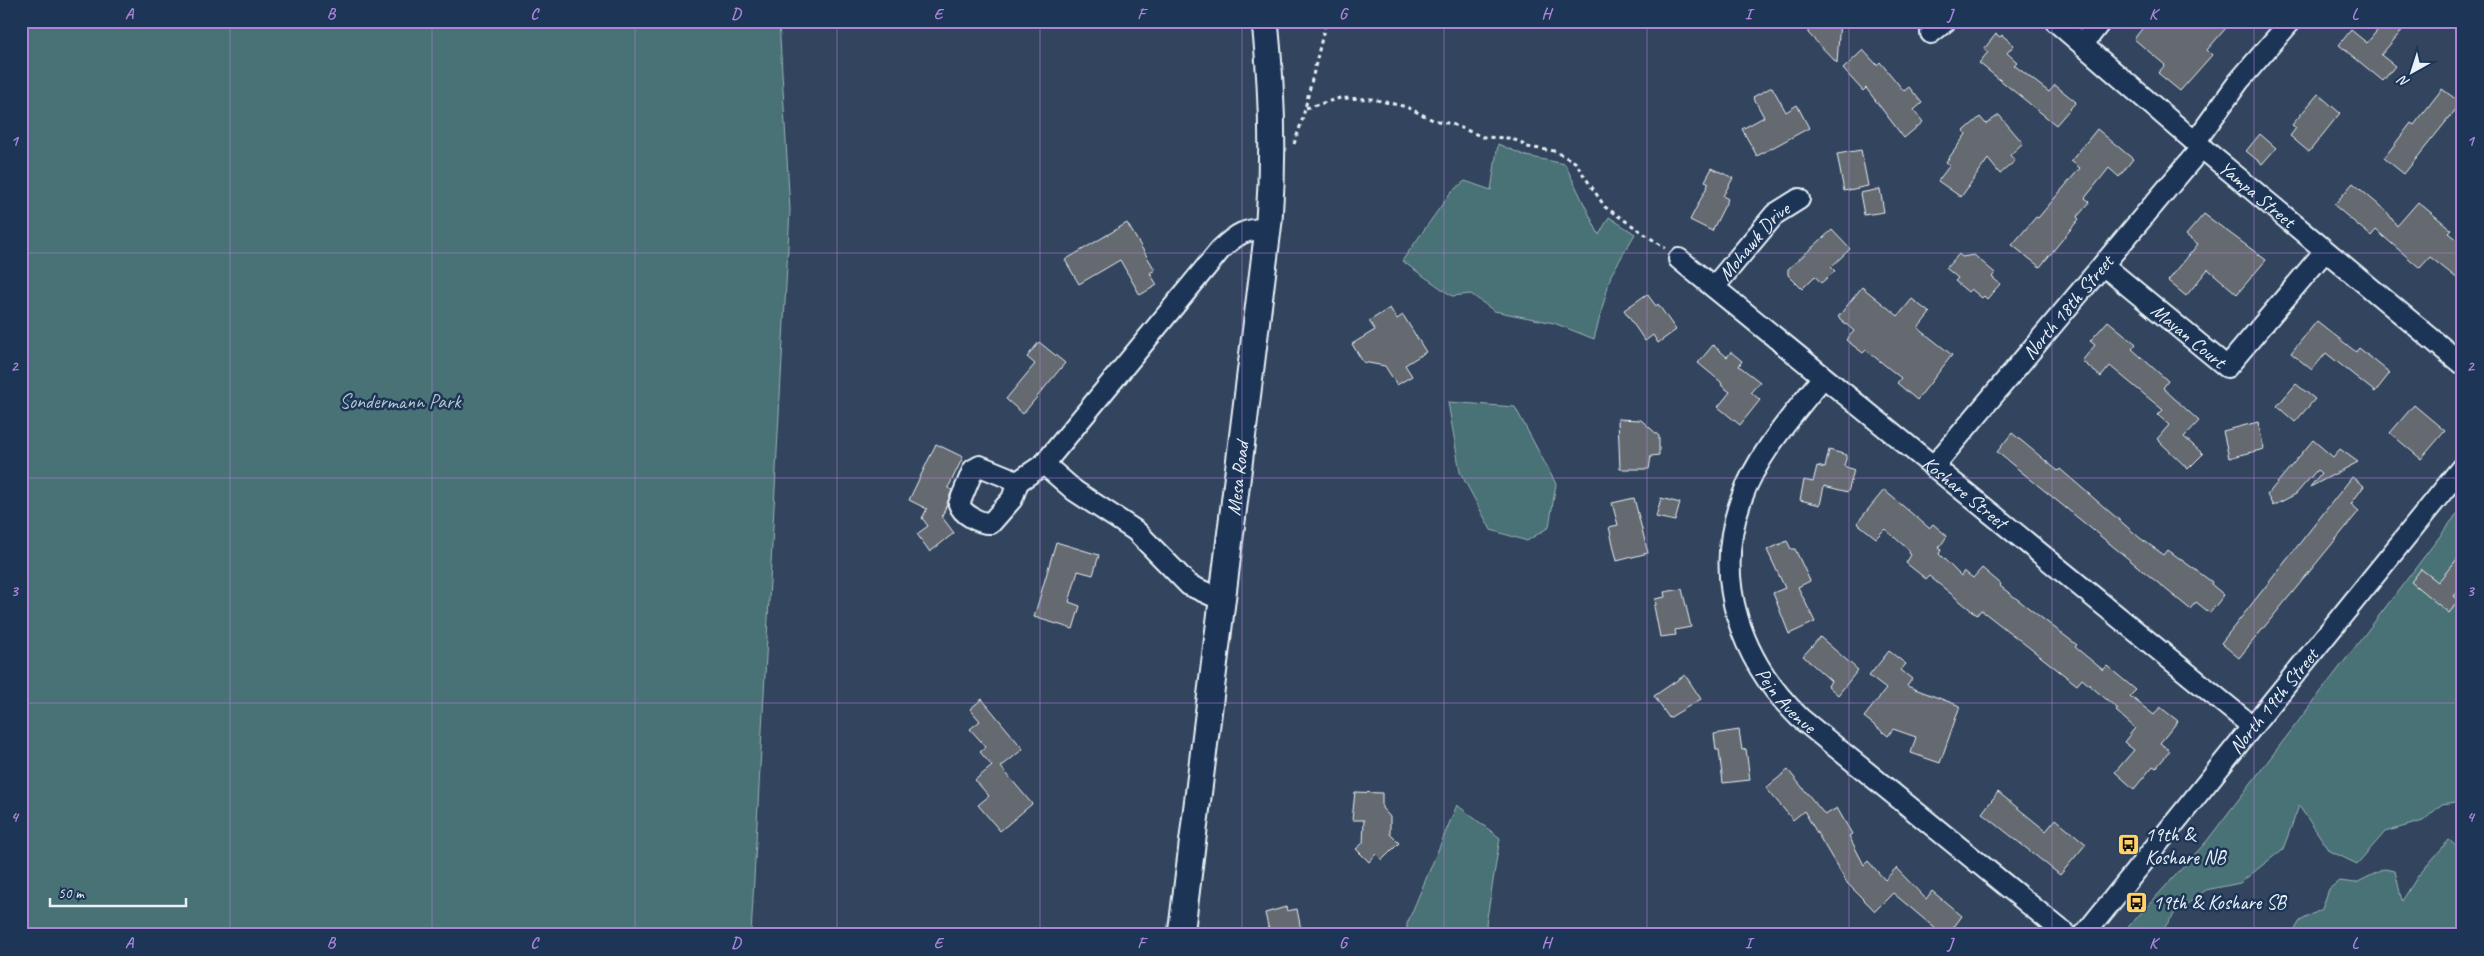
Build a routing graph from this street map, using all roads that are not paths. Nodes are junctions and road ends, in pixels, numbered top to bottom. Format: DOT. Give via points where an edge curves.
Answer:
graph roads {
  1 [pos="1265,21"];
  2 [pos="2055,21"];
  3 [pos="2081,21"];
  4 [pos="2101,21"];
  5 [pos="2291,21"];
  6 [pos="2083,44"];
  7 [pos="2198,145"];
  8 [pos="1799,199"];
  9 [pos="1268,228"];
  10 [pos="2325,251"];
  11 [pos="1679,258"];
  12 [pos="2103,265"];
  13 [pos="1714,287"];
  14 [pos="2463,364"];
  15 [pos="1823,377"];
  16 [pos="1044,464"];
  17 [pos="2463,466"];
  18 [pos="1934,467"];
  19 [pos="1016,483"];
  20 [pos="1222,600"];
  21 [pos="2252,726"];
  22 [pos="1181,935"];
  23 [pos="2067,935"];
  24 [pos="2084,935"];
  1 -- 9 [label="main road, Mesa Road" via="1273,140"];
  2 -- 6 [label="street, Yampa Street"];
  3 -- 6 [label="street"];
  4 -- 6 [label="street"];
  5 -- 7 [label="street, North 18th Street" via="2239,81"];
  6 -- 7 [label="street, Yampa Street"];
  7 -- 10 [label="street, Yampa Street"];
  7 -- 12 [label="street, North 18th Street"];
  8 -- 13 [label="street, Mohawk Drive" via="1775,214"];
  9 -- 16 [label="street" via="1239,233 1221,249"];
  9 -- 20 [label="main road, Mesa Road"];
  10 -- 12 [label="street, Mayan Court" via="2227,367"];
  10 -- 14 [label="street, Yampa Street"];
  11 -- 13 [label="street, Koshare Street"];
  12 -- 18 [label="street, North 18th Street"];
  13 -- 15 [label="street, Koshare Street"];
  15 -- 18 [label="street, Koshare Street"];
  15 -- 23 [label="street, Pejn Avenue" via="1777,435 1741,500 1731,552 1730,582 1742,635 1766,681 1800,718"];
  16 -- 19 [label="street"];
  16 -- 20 [label="street" via="1075,491 1136,531 1189,585"];
  17 -- 21 [label="street, North 19th Street"];
  18 -- 21 [label="street, Koshare Street"];
  20 -- 22 [label="main road, Mesa Road"];
  21 -- 24 [label="street, North 19th Street"];
}
